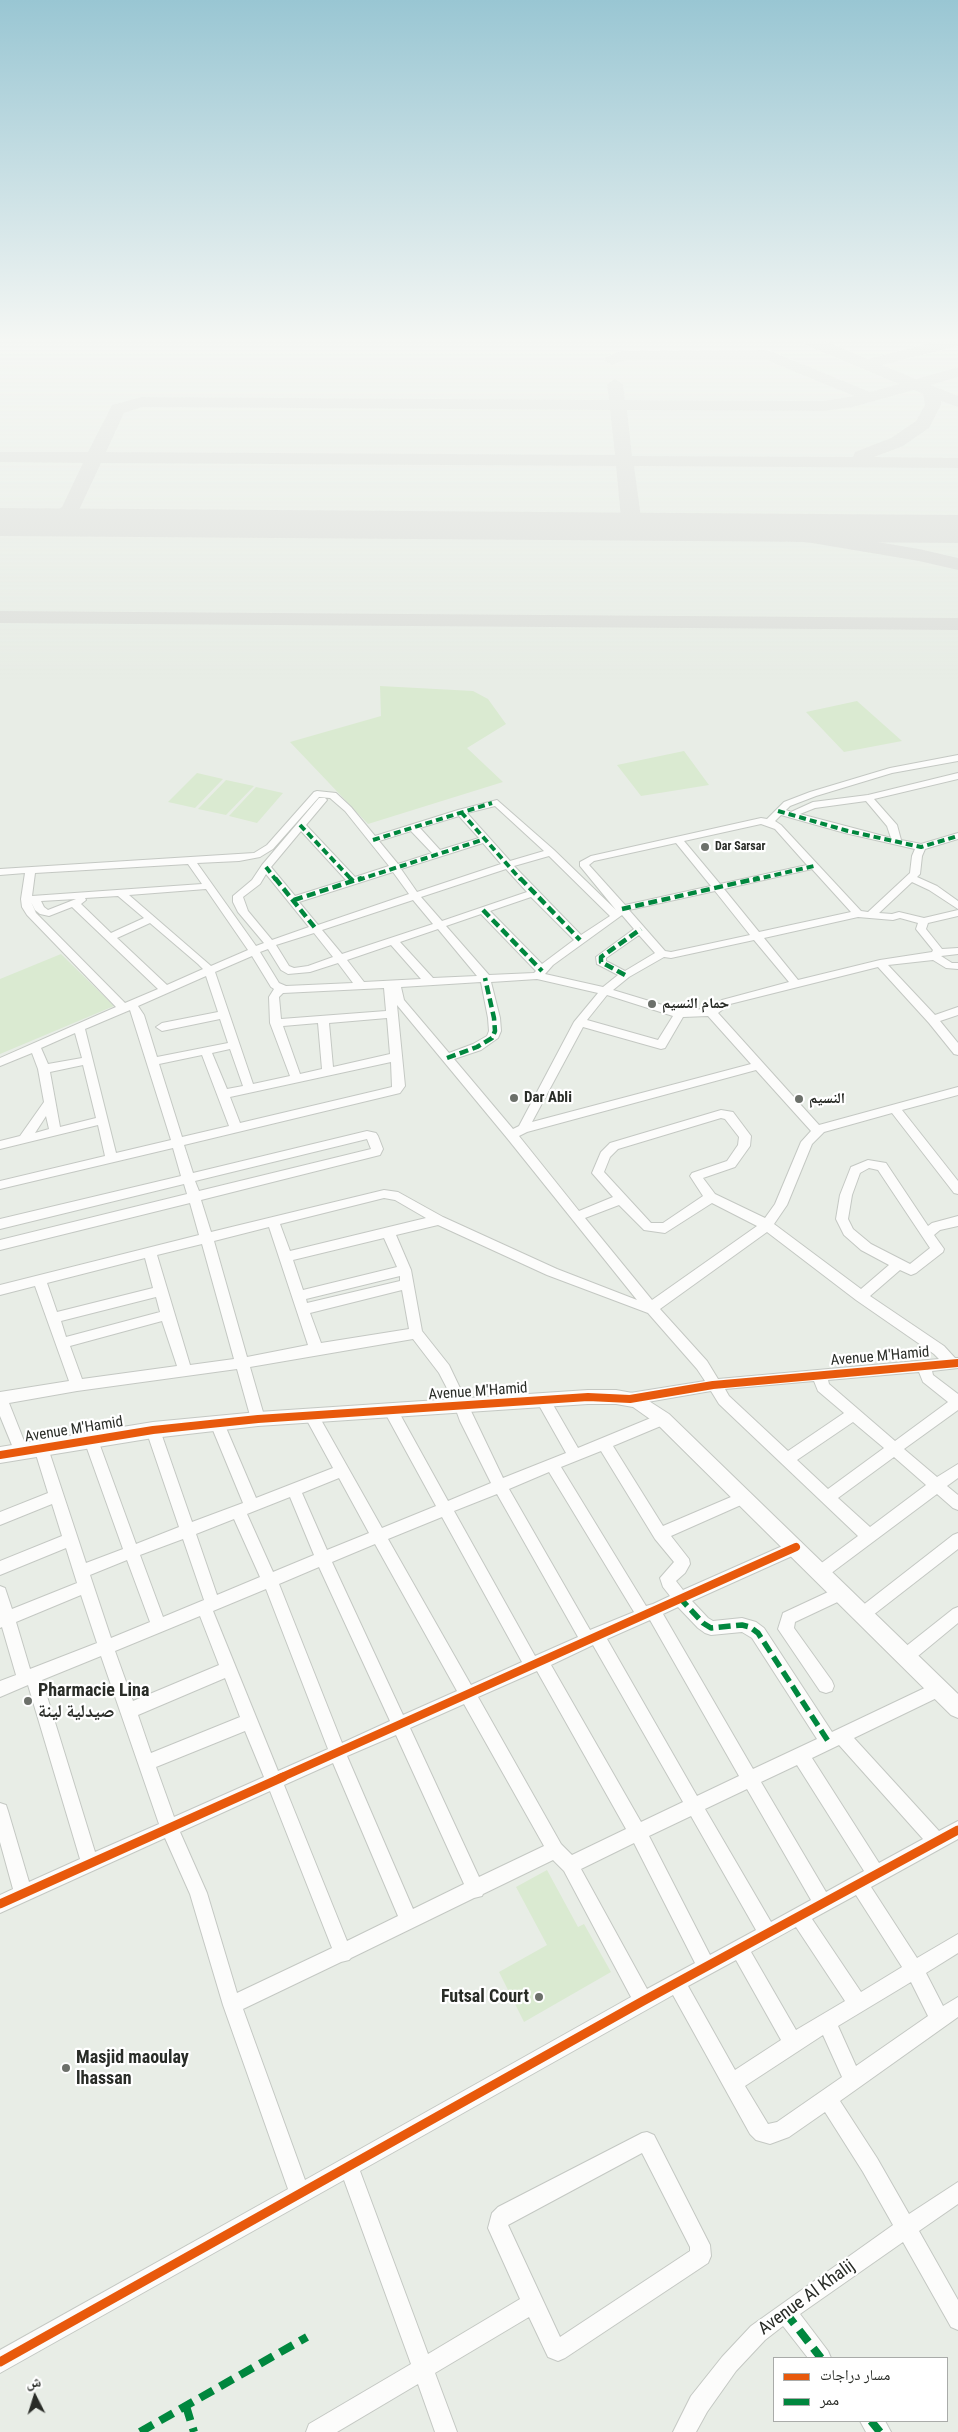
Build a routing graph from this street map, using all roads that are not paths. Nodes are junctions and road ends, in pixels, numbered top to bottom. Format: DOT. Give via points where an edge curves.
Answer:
graph roads {
  1 [pos="958,758"];
  2 [pos="958,776"];
  3 [pos="333,796"];
  4 [pos="868,798"];
  5 [pos="778,811"];
  6 [pos="461,812"];
  7 [pos="791,815"];
  8 [pos="769,822"];
  9 [pos="300,825"];
  10 [pos="413,827"];
  11 [pos="958,836"];
  12 [pos="485,838"];
  13 [pos="373,840"];
  14 [pos="679,841"];
  15 [pos="897,841"];
  16 [pos="921,847"];
  17 [pos="552,852"];
  18 [pos="438,854"];
  19 [pos="190,860"];
  20 [pos="507,865"];
  21 [pos="814,866"];
  22 [pos="266,867"];
  23 [pos="395,867"];
  24 [pos="31,870"];
  25 [pos="0,872"];
  26 [pos="911,878"];
  27 [pos="353,881"];
  28 [pos="210,886"];
  29 [pos="718,888"];
  30 [pos="120,892"];
  31 [pos="533,893"];
  32 [pos="95,894"];
  33 [pos="415,896"];
  34 [pos="30,899"];
  35 [pos="294,900"];
  36 [pos="74,903"];
  37 [pos="958,906"];
  38 [pos="483,910"];
  39 [pos="619,912"];
  40 [pos="958,913"];
  41 [pos="858,914"];
  42 [pos="871,915"];
  43 [pos="150,919"];
  44 [pos="924,921"];
  45 [pos="441,925"];
  46 [pos="316,929"];
  47 [pos="641,929"];
  48 [pos="758,936"];
  49 [pos="110,937"];
  50 [pos="580,940"];
  51 [pos="393,941"];
  52 [pos="270,944"];
  53 [pos="254,950"];
  54 [pos="958,951"];
  55 [pos="662,954"];
  56 [pos="936,954"];
  57 [pos="339,958"];
  58 [pos="880,963"];
  59 [pos="958,966"];
  60 [pos="208,970"];
  61 [pos="539,973"];
  62 [pos="625,975"];
  63 [pos="485,978"];
  64 [pos="428,981"];
  65 [pos="392,984"];
  66 [pos="796,984"];
  67 [pos="359,987"];
  68 [pos="165,989"];
  69 [pos="280,989"];
  70 [pos="605,992"];
  71 [pos="127,1006"];
  72 [pos="958,1011"];
  73 [pos="711,1012"];
  74 [pos="393,1014"];
  75 [pos="679,1014"];
  76 [pos="222,1015"];
  77 [pos="933,1020"];
  78 [pos="323,1021"];
  79 [pos="580,1022"];
  80 [pos="276,1023"];
  81 [pos="80,1027"];
  82 [pos="162,1027"];
  83 [pos="234,1045"];
  84 [pos="35,1047"];
  85 [pos="206,1051"];
  86 [pos="958,1051"];
  87 [pos="396,1057"];
  88 [pos="447,1058"];
  89 [pos="88,1060"];
  90 [pos="0,1062"];
  91 [pos="152,1062"];
  92 [pos="757,1066"];
  93 [pos="44,1069"];
  94 [pos="328,1071"];
  95 [pos="296,1078"];
  96 [pos="249,1088"];
  97 [pos="958,1091"];
  98 [pos="223,1094"];
  99 [pos="49,1104"];
  100 [pos="894,1108"];
  101 [pos="103,1120"];
  102 [pos="236,1128"];
  103 [pos="523,1128"];
  104 [pos="55,1132"];
  105 [pos="818,1132"];
  106 [pos="511,1135"];
  107 [pos="24,1139"];
  108 [pos="178,1142"];
  109 [pos="0,1145"];
  110 [pos="111,1156"];
  111 [pos="189,1178"];
  112 [pos="0,1184"];
  113 [pos="958,1190"];
  114 [pos="711,1196"];
  115 [pos="194,1198"];
  116 [pos="621,1199"];
  117 [pos="576,1217"];
  118 [pos="439,1220"];
  119 [pos="273,1221"];
  120 [pos="958,1221"];
  121 [pos="0,1224"];
  122 [pos="767,1225"];
  123 [pos="388,1232"];
  124 [pos="927,1234"];
  125 [pos="207,1239"];
  126 [pos="0,1245"];
  127 [pos="150,1252"];
  128 [pos="285,1257"];
  129 [pos="899,1264"];
  130 [pos="405,1270"];
  131 [pos="39,1280"];
  132 [pos="408,1284"];
  133 [pos="0,1290"];
  134 [pos="161,1291"];
  135 [pos="862,1296"];
  136 [pos="301,1303"];
  137 [pos="651,1308"];
  138 [pos="167,1315"];
  139 [pos="53,1318"];
  140 [pos="416,1333"];
  141 [pos="62,1343"];
  142 [pos="316,1348"];
  143 [pos="243,1363"];
  144 [pos="955,1363"];
  145 [pos="923,1366"];
  146 [pos="185,1370"];
  147 [pos="819,1374"];
  148 [pos="713,1385"];
  149 [pos="77,1386"];
  150 [pos="0,1399"];
  151 [pos="630,1399"];
  152 [pos="542,1400"];
  153 [pos="958,1402"];
  154 [pos="462,1407"];
  155 [pos="391,1411"];
  156 [pos="854,1414"];
  157 [pos="311,1415"];
  158 [pos="258,1419"];
  159 [pos="664,1419"];
  160 [pos="217,1424"];
  161 [pos="153,1430"];
  162 [pos="91,1440"];
  163 [pos="604,1444"];
  164 [pos="41,1448"];
  165 [pos="894,1448"];
  166 [pos="21,1451"];
  167 [pos="0,1455"];
  168 [pos="575,1456"];
  169 [pos="787,1459"];
  170 [pos="552,1465"];
  171 [pos="958,1470"];
  172 [pos="342,1471"];
  173 [pos="500,1486"];
  174 [pos="937,1486"];
  175 [pos="294,1490"];
  176 [pos="57,1496"];
  177 [pos="746,1497"];
  178 [pos="828,1498"];
  179 [pos="958,1504"];
  180 [pos="245,1508"];
  181 [pos="444,1508"];
  182 [pos="0,1519"];
  183 [pos="189,1530"];
  184 [pos="660,1534"];
  185 [pos="379,1535"];
  186 [pos="869,1536"];
  187 [pos="71,1539"];
  188 [pos="958,1540"];
  189 [pos="796,1547"];
  190 [pos="132,1553"];
  191 [pos="323,1559"];
  192 [pos="0,1568"];
  193 [pos="821,1572"];
  194 [pos="84,1579"];
  195 [pos="270,1580"];
  196 [pos="0,1593"];
  197 [pos="841,1593"];
  198 [pos="680,1598"];
  199 [pos="208,1605"];
  200 [pos="648,1612"];
  201 [pos="863,1614"];
  202 [pos="958,1614"];
  203 [pos="4,1619"];
  204 [pos="159,1626"];
  205 [pos="592,1637"];
  206 [pos="106,1647"];
  207 [pos="906,1656"];
  208 [pos="536,1662"];
  209 [pos="229,1669"];
  210 [pos="29,1677"];
  211 [pos="826,1686"];
  212 [pos="0,1689"];
  213 [pos="466,1694"];
  214 [pos="952,1699"];
  215 [pos="129,1711"];
  216 [pos="250,1721"];
  217 [pos="400,1724"];
  218 [pos="835,1738"];
  219 [pos="337,1752"];
  220 [pos="800,1755"];
  221 [pos="147,1763"];
  222 [pos="749,1779"];
  223 [pos="274,1781"];
  224 [pos="694,1806"];
  225 [pos="0,1811"];
  226 [pos="169,1827"];
  227 [pos="958,1830"];
  228 [pos="638,1833"];
  229 [pos="937,1842"];
  230 [pos="555,1850"];
  231 [pos="90,1863"];
  232 [pos="570,1865"];
  233 [pos="876,1874"];
  234 [pos="858,1883"];
  235 [pos="476,1890"];
  236 [pos="23,1893"];
  237 [pos="822,1903"];
  238 [pos="0,1904"];
  239 [pos="799,1916"];
  240 [pos="409,1922"];
  241 [pos="767,1933"];
  242 [pos="958,1943"];
  243 [pos="739,1948"];
  244 [pos="343,1954"];
  245 [pos="706,1966"];
  246 [pos="914,1969"];
  247 [pos="676,1983"];
  248 [pos="643,2001"];
  249 [pos="858,2004"];
  250 [pos="232,2005"];
  251 [pos="958,2006"];
  252 [pos="939,2018"];
  253 [pos="827,2022"];
  254 [pos="793,2043"];
  255 [pos="852,2078"];
  256 [pos="733,2083"];
  257 [pos="827,2098"];
  258 [pos="348,2165"];
  259 [pos="958,2192"];
  260 [pos="300,2195"];
  261 [pos="905,2227"];
  262 [pos="534,2302"];
  263 [pos="785,2312"];
  264 [pos="958,2320"];
  265 [pos="820,2357"];
  266 [pos="0,2362"];
  267 [pos="421,2369"];
  268 [pos="872,2422"];
  269 [pos="317,2432"];
  270 [pos="446,2432"];
  271 [pos="684,2432"];
  272 [pos="880,2432"];
  1 -- 5 [label="street" via="890,771 842,785 787,804"];
  2 -- 4 [label="street"];
  3 -- 9 [label="street" via="319,803"];
  3 -- 13 [label="street"];
  3 -- 19 [label="street" via="317,794 270,847 257,855"];
  4 -- 7 [label="street" via="813,805"];
  4 -- 15 [label="street" via="892,825"];
  5 -- 7 [label="street"];
  5 -- 8 [label="street"];
  6 -- 10 [label="street"];
  6 -- 12 [label="street"];
  6 -- 17 [label="street" via="492,803 500,804"];
  7 -- 15 [label="street"];
  8 -- 14 [label="street"];
  8 -- 21 [label="street" via="778,827"];
  9 -- 22 [label="street"];
  9 -- 27 [label="street"];
  10 -- 13 [label="street"];
  10 -- 18 [label="street"];
  11 -- 16 [label="street"];
  12 -- 18 [label="street"];
  12 -- 20 [label="street"];
  13 -- 23 [label="street"];
  14 -- 29 [label="street"];
  14 -- 39 [label="street" via="583,863"];
  15 -- 16 [label="street"];
  16 -- 26 [label="street" via="915,874"];
  17 -- 20 [label="street"];
  17 -- 39 [label="street"];
  18 -- 23 [label="street"];
  19 -- 24 [label="street"];
  19 -- 28 [label="street"];
  20 -- 31 [label="street"];
  20 -- 33 [label="street"];
  21 -- 29 [label="street"];
  21 -- 41 [label="street"];
  22 -- 35 [label="street"];
  22 -- 52 [label="street" via="256,882 238,896 238,902"];
  23 -- 27 [label="street"];
  23 -- 33 [label="street"];
  24 -- 25 [label="street"];
  24 -- 34 [label="street"];
  26 -- 37 [label="street" via="933,888"];
  26 -- 42 [label="street"];
  27 -- 35 [label="street"];
  28 -- 30 [label="street"];
  28 -- 53 [label="street"];
  29 -- 39 [label="street"];
  29 -- 48 [label="street"];
  30 -- 32 [label="street"];
  30 -- 43 [label="street"];
  31 -- 38 [label="street"];
  31 -- 50 [label="street"];
  32 -- 34 [label="street"];
  32 -- 36 [label="street"];
  33 -- 45 [label="street"];
  33 -- 46 [label="street"];
  34 -- 36 [label="street" via="49,913"];
  34 -- 71 [label="street" via="27,907 32,915"];
  35 -- 46 [label="street"];
  36 -- 49 [label="street"];
  38 -- 45 [label="street"];
  38 -- 61 [label="street"];
  39 -- 47 [label="street"];
  39 -- 50 [label="street"];
  40 -- 44 [label="street"];
  41 -- 42 [label="street"];
  41 -- 48 [label="street"];
  42 -- 44 [label="street" via="899,915"];
  43 -- 49 [label="street"];
  43 -- 60 [label="street"];
  44 -- 56 [label="street" via="920,929"];
  45 -- 51 [label="street"];
  45 -- 63 [label="street"];
  46 -- 52 [label="street"];
  46 -- 57 [label="street"];
  47 -- 55 [label="street"];
  47 -- 62 [label="street" via="600,957 602,962"];
  48 -- 55 [label="street" via="678,955"];
  48 -- 66 [label="street"];
  49 -- 68 [label="street"];
  50 -- 61 [label="street"];
  51 -- 57 [label="street"];
  51 -- 64 [label="street"];
  52 -- 53 [label="street"];
  52 -- 57 [label="street" via="285,968 292,972 299,973"];
  53 -- 60 [label="street"];
  53 -- 69 [label="street"];
  54 -- 56 [label="street"];
  55 -- 62 [label="street"];
  56 -- 58 [label="street"];
  56 -- 59 [label="street" via="950,966"];
  57 -- 67 [label="street" via="358,981"];
  58 -- 66 [label="street"];
  58 -- 77 [label="street"];
  60 -- 68 [label="street"];
  60 -- 76 [label="street"];
  61 -- 63 [label="street"];
  61 -- 70 [label="street"];
  62 -- 70 [label="street"];
  63 -- 64 [label="street"];
  63 -- 88 [label="street" via="494,1018 492,1038"];
  64 -- 65 [label="street"];
  65 -- 67 [label="street"];
  65 -- 74 [label="street"];
  65 -- 88 [label="street" via="398,1001"];
  66 -- 73 [label="street" via="726,1002"];
  67 -- 69 [label="street"];
  68 -- 71 [label="street"];
  69 -- 80 [label="street" via="274,997"];
  70 -- 75 [label="street"];
  70 -- 79 [label="street"];
  71 -- 81 [label="street"];
  71 -- 91 [label="street" via="138,1015"];
  72 -- 77 [label="street"];
  73 -- 75 [label="street"];
  73 -- 92 [label="street"];
  74 -- 78 [label="street"];
  74 -- 87 [label="street"];
  75 -- 79 [label="street" via="661,1045"];
  76 -- 82 [label="street"];
  76 -- 83 [label="street"];
  77 -- 86 [label="street"];
  78 -- 80 [label="street"];
  78 -- 94 [label="street"];
  79 -- 103 [label="street"];
  80 -- 95 [label="street"];
  81 -- 84 [label="street"];
  81 -- 89 [label="street"];
  83 -- 85 [label="street"];
  83 -- 96 [label="street"];
  84 -- 90 [label="street"];
  84 -- 93 [label="street"];
  85 -- 91 [label="street"];
  85 -- 98 [label="street"];
  87 -- 94 [label="street"];
  87 -- 102 [label="street" via="399,1086 396,1090"];
  88 -- 106 [label="street"];
  89 -- 93 [label="street"];
  89 -- 101 [label="street"];
  91 -- 108 [label="street"];
  92 -- 103 [label="street"];
  92 -- 105 [label="street"];
  93 -- 99 [label="street"];
  94 -- 95 [label="street"];
  95 -- 96 [label="street"];
  96 -- 98 [label="street"];
  97 -- 100 [label="street"];
  98 -- 102 [label="street"];
  99 -- 104 [label="street"];
  99 -- 107 [label="street"];
  100 -- 105 [label="street" via="828,1126"];
  100 -- 113 [label="street"];
  101 -- 104 [label="street"];
  101 -- 110 [label="street"];
  102 -- 108 [label="street"];
  103 -- 106 [label="street"];
  104 -- 107 [label="street"];
  105 -- 122 [label="street" via="807,1142 781,1206"];
  106 -- 117 [label="street"];
  107 -- 109 [label="street"];
  108 -- 110 [label="street"];
  108 -- 111 [label="street"];
  110 -- 112 [label="street"];
  111 -- 115 [label="street"];
  111 -- 115 [label="street" via="367,1135 372,1136 377,1149 376,1152"];
  111 -- 121 [label="street"];
  114 -- 116 [label="street" via="665,1228 648,1227"];
  114 -- 116 [label="street" via="696,1176 731,1164 744,1146 745,1136 729,1115 722,1114 614,1146 605,1155 598,1173"];
  114 -- 122 [label="street"];
  115 -- 125 [label="street"];
  115 -- 126 [label="street"];
  116 -- 117 [label="street"];
  117 -- 137 [label="street"];
  118 -- 119 [label="street" via="398,1196 384,1194"];
  118 -- 123 [label="street"];
  118 -- 137 [label="street" via="552,1272"];
  119 -- 125 [label="street"];
  119 -- 128 [label="street"];
  120 -- 124 [label="street" via="936,1226"];
  122 -- 135 [label="street"];
  122 -- 137 [label="street"];
  123 -- 128 [label="street"];
  123 -- 130 [label="street"];
  124 -- 129 [label="street" via="938,1249 911,1270"];
  124 -- 129 [label="street" via="882,1166 868,1164 855,1170 842,1219 848,1232 866,1247"];
  125 -- 127 [label="street"];
  125 -- 143 [label="street"];
  127 -- 131 [label="street"];
  127 -- 134 [label="street"];
  128 -- 136 [label="street"];
  129 -- 135 [label="street"];
  130 -- 132 [label="street"];
  130 -- 136 [label="street"];
  131 -- 133 [label="street"];
  131 -- 139 [label="street"];
  132 -- 136 [label="street"];
  132 -- 140 [label="street"];
  134 -- 138 [label="street"];
  134 -- 139 [label="street"];
  135 -- 144 [label="street"];
  136 -- 142 [label="street"];
  137 -- 148 [label="street" via="702,1365"];
  138 -- 141 [label="street"];
  138 -- 146 [label="street"];
  139 -- 141 [label="street"];
  140 -- 142 [label="street"];
  140 -- 154 [label="street" via="444,1369"];
  141 -- 149 [label="street"];
  142 -- 143 [label="street"];
  143 -- 146 [label="street"];
  143 -- 158 [label="street"];
  144 -- 145 [label="street, Avenue M'Hamid"];
  145 -- 147 [label="street, Avenue M'Hamid"];
  145 -- 153 [label="street" via="928,1378"];
  146 -- 149 [label="street"];
  147 -- 148 [label="street, Avenue M'Hamid"];
  147 -- 156 [label="street" via="823,1387"];
  148 -- 151 [label="street, Avenue M'Hamid"];
  148 -- 169 [label="street" via="724,1400"];
  149 -- 150 [label="street"];
  150 -- 166 [label="street"];
  151 -- 152 [label="street, Avenue M'Hamid"];
  151 -- 159 [label="street"];
  152 -- 154 [label="street, Avenue M'Hamid"];
  152 -- 168 [label="street"];
  153 -- 165 [label="street"];
  154 -- 155 [label="street, Avenue M'Hamid"];
  154 -- 173 [label="street"];
  155 -- 157 [label="street, Avenue M'Hamid"];
  155 -- 181 [label="street"];
  156 -- 165 [label="street"];
  156 -- 169 [label="street"];
  157 -- 158 [label="street, Avenue M'Hamid"];
  157 -- 172 [label="street"];
  158 -- 160 [label="street, Avenue M'Hamid"];
  159 -- 163 [label="street"];
  159 -- 177 [label="street"];
  160 -- 161 [label="street, Avenue M'Hamid"];
  160 -- 180 [label="street"];
  161 -- 162 [label="street, Avenue M'Hamid"];
  161 -- 183 [label="street"];
  162 -- 164 [label="street, Avenue M'Hamid"];
  162 -- 190 [label="street"];
  163 -- 168 [label="street"];
  163 -- 184 [label="street"];
  164 -- 166 [label="street, Avenue M'Hamid"];
  164 -- 176 [label="street"];
  165 -- 174 [label="street"];
  165 -- 178 [label="street"];
  166 -- 167 [label="street, Avenue M'Hamid"];
  168 -- 170 [label="street"];
  169 -- 178 [label="street"];
  170 -- 173 [label="street"];
  170 -- 200 [label="street"];
  171 -- 174 [label="street"];
  172 -- 175 [label="street"];
  172 -- 185 [label="street"];
  173 -- 181 [label="street"];
  173 -- 205 [label="street"];
  174 -- 179 [label="street"];
  174 -- 186 [label="street"];
  175 -- 180 [label="street"];
  175 -- 191 [label="street"];
  176 -- 182 [label="street"];
  176 -- 187 [label="street"];
  177 -- 184 [label="street"];
  177 -- 189 [label="street"];
  178 -- 186 [label="street"];
  180 -- 183 [label="street"];
  180 -- 195 [label="street" via="260,1563"];
  181 -- 185 [label="street"];
  181 -- 208 [label="street"];
  183 -- 190 [label="street"];
  183 -- 199 [label="street"];
  184 -- 198 [label="street" via="682,1564 668,1578"];
  185 -- 191 [label="street"];
  185 -- 213 [label="street"];
  186 -- 193 [label="street"];
  187 -- 192 [label="street"];
  187 -- 194 [label="street"];
  188 -- 201 [label="street"];
  189 -- 193 [label="street"];
  189 -- 198 [label="street"];
  190 -- 194 [label="street"];
  190 -- 204 [label="street"];
  191 -- 195 [label="street"];
  191 -- 217 [label="street"];
  193 -- 197 [label="street"];
  194 -- 203 [label="street"];
  194 -- 206 [label="street"];
  195 -- 199 [label="street"];
  195 -- 219 [label="street"];
  196 -- 203 [label="street"];
  197 -- 201 [label="street"];
  197 -- 211 [label="street" via="788,1618 786,1629"];
  198 -- 200 [label="street"];
  198 -- 218 [label="street" via="702,1623 711,1628 742,1625 758,1633"];
  199 -- 204 [label="street"];
  199 -- 209 [label="street"];
  200 -- 205 [label="street"];
  200 -- 222 [label="street"];
  201 -- 207 [label="street"];
  202 -- 207 [label="street"];
  203 -- 210 [label="street"];
  204 -- 206 [label="street"];
  205 -- 208 [label="street"];
  205 -- 224 [label="street"];
  206 -- 210 [label="street"];
  206 -- 215 [label="street"];
  207 -- 214 [label="street"];
  208 -- 213 [label="street"];
  208 -- 228 [label="street"];
  209 -- 215 [label="street"];
  209 -- 216 [label="street"];
  210 -- 212 [label="street"];
  210 -- 231 [label="street"];
  213 -- 217 [label="street"];
  213 -- 230 [label="street"];
  214 -- 218 [label="street"];
  215 -- 221 [label="street"];
  216 -- 221 [label="street"];
  216 -- 223 [label="street"];
  217 -- 219 [label="street"];
  217 -- 235 [label="street"];
  218 -- 220 [label="street"];
  218 -- 229 [label="street"];
  219 -- 223 [label="street"];
  219 -- 240 [label="street"];
  220 -- 222 [label="street"];
  220 -- 233 [label="street"];
  221 -- 226 [label="street"];
  222 -- 224 [label="street"];
  222 -- 237 [label="street"];
  223 -- 226 [label="street"];
  223 -- 244 [label="street"];
  224 -- 228 [label="street"];
  224 -- 241 [label="street"];
  225 -- 236 [label="street"];
  226 -- 231 [label="street"];
  226 -- 250 [label="street" via="201,1901"];
  227 -- 229 [label="street"];
  228 -- 232 [label="street"];
  228 -- 245 [label="street"];
  229 -- 233 [label="street"];
  230 -- 232 [label="street"];
  230 -- 235 [label="street"];
  231 -- 236 [label="street"];
  232 -- 248 [label="street"];
  233 -- 234 [label="street"];
  234 -- 237 [label="street"];
  234 -- 246 [label="street"];
  235 -- 240 [label="street"];
  236 -- 238 [label="street"];
  237 -- 239 [label="street"];
  239 -- 241 [label="street"];
  239 -- 249 [label="street"];
  240 -- 244 [label="street"];
  241 -- 243 [label="street"];
  242 -- 246 [label="street"];
  243 -- 245 [label="street"];
  243 -- 254 [label="street"];
  244 -- 250 [label="street"];
  245 -- 247 [label="street"];
  246 -- 249 [label="street"];
  246 -- 252 [label="street"];
  247 -- 248 [label="street"];
  247 -- 256 [label="street"];
  248 -- 258 [label="street"];
  249 -- 253 [label="street"];
  250 -- 260 [label="street"];
  251 -- 252 [label="street"];
  252 -- 255 [label="street"];
  253 -- 254 [label="street"];
  253 -- 255 [label="street"];
  254 -- 256 [label="street"];
  255 -- 257 [label="street"];
  256 -- 257 [label="street" via="757,2127 770,2134 782,2130"];
  257 -- 261 [label="street"];
  258 -- 260 [label="street"];
  258 -- 267 [label="street"];
  259 -- 261 [label="street, Avenue Al Khalij"];
  260 -- 266 [label="street"];
  261 -- 263 [label="street, Avenue Al Khalij"];
  261 -- 264 [label="street"];
  262 -- 262 [label="street" via="552,2346 558,2351 701,2256 700,2245 647,2142 505,2214 499,2220 498,2228"];
  262 -- 267 [label="street"];
  263 -- 265 [label="street"];
  263 -- 271 [label="street, Avenue Al Khalij" via="758,2333 729,2364 699,2404"];
  267 -- 269 [label="street"];
  267 -- 270 [label="street"];
  268 -- 272 [label="street"];
}
